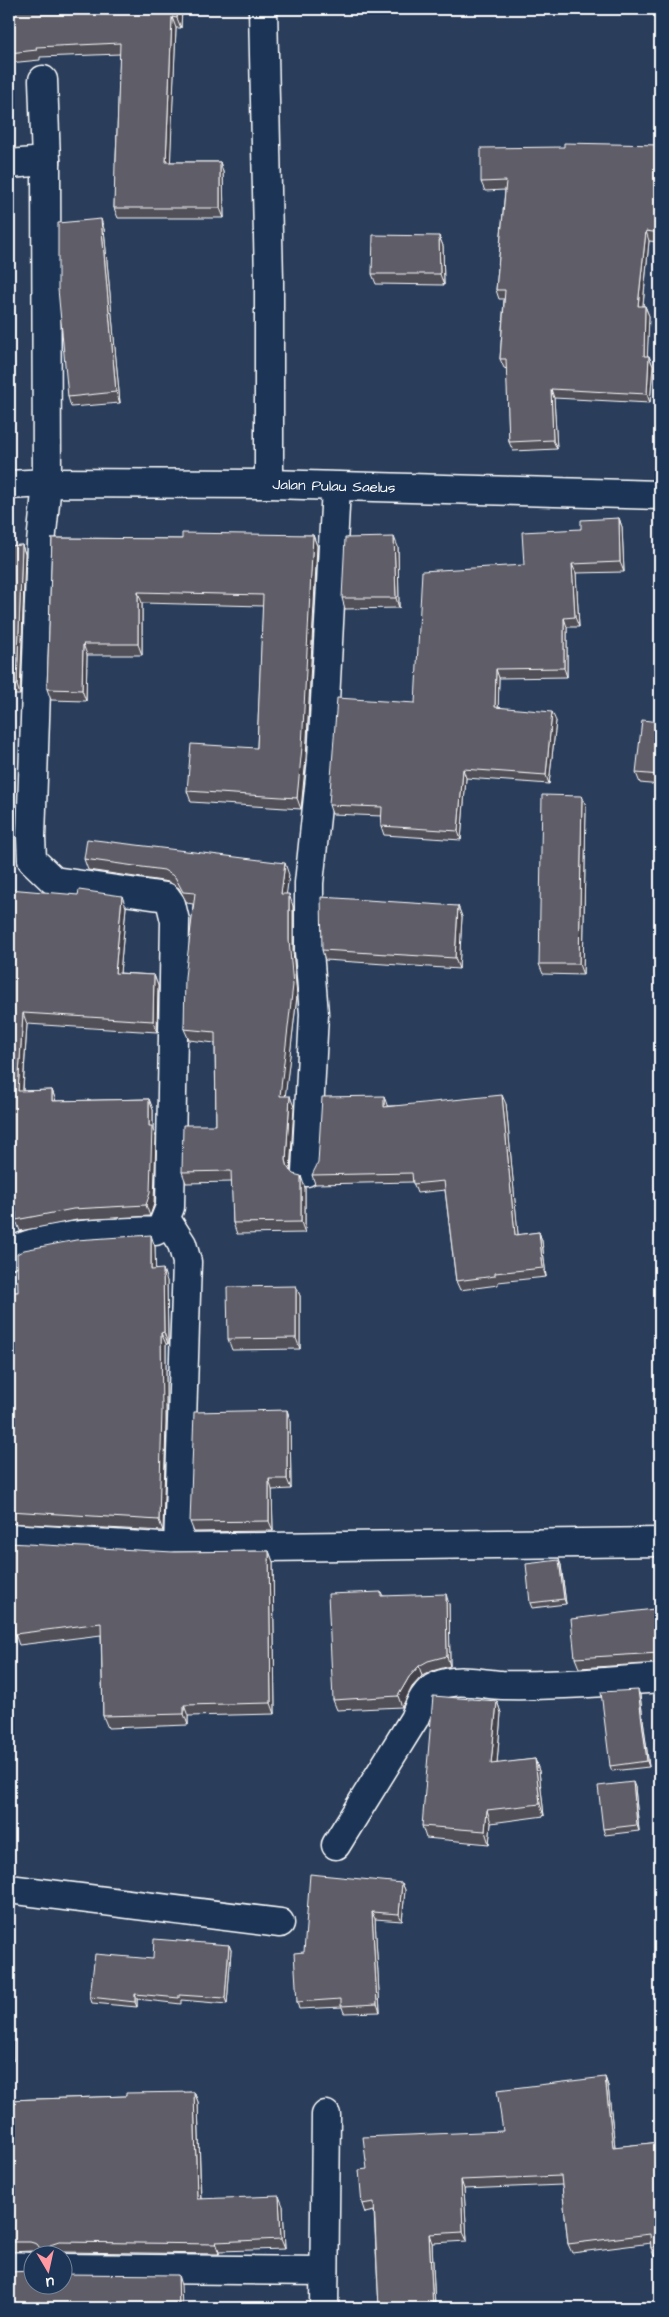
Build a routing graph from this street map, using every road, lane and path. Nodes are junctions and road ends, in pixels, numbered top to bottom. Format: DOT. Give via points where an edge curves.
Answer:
graph roads {
  1 [pos="263,9"];
  2 [pos="43,80"];
  3 [pos="46,161"];
  4 [pos="9,164"];
  5 [pos="47,483"];
  6 [pos="269,484"];
  7 [pos="9,485"];
  8 [pos="336,487"];
  9 [pos="660,495"];
  10 [pos="306,1172"];
  11 [pos="166,1219"];
  12 [pos="9,1254"];
  13 [pos="9,1538"];
  14 [pos="660,1542"];
  15 [pos="178,1548"];
  16 [pos="660,1678"];
  17 [pos="336,1845"];
  18 [pos="9,1889"];
  19 [pos="280,1923"];
  20 [pos="326,2114"];
  21 [pos="9,2266"];
  22 [pos="22,2267"];
  23 [pos="72,2268"];
  24 [pos="324,2271"];
  25 [pos="324,2308"];
  1 -- 6 [label="street" via="269,281"];
  2 -- 3 [label="street"];
  3 -- 4 [label="street"];
  3 -- 5 [label="street"];
  5 -- 6 [label="street, Jalan Pulau Saelus"];
  5 -- 7 [label="street, Jalan Pulau Saelus"];
  5 -- 11 [label="street" via="41,543 32,860 54,880 166,897 171,904 175,921 174,1010 170,1207"];
  6 -- 8 [label="street, Jalan Pulau Saelus"];
  8 -- 9 [label="street, Jalan Pulau Saelus"];
  8 -- 10 [label="street" via="322,759 309,883 309,951 314,1014"];
  11 -- 12 [label="street" via="155,1231 61,1238 30,1244"];
  11 -- 15 [label="street" via="182,1244 187,1262"];
  13 -- 15 [label="street"];
  14 -- 15 [label="street"];
  16 -- 17 [label="street" via="577,1684 448,1682 436,1686 424,1698"];
  18 -- 19 [label="street"];
  20 -- 24 [label="street"];
  21 -- 22 [label="street"];
  23 -- 24 [label="street"];
  24 -- 25 [label="street"];
}
